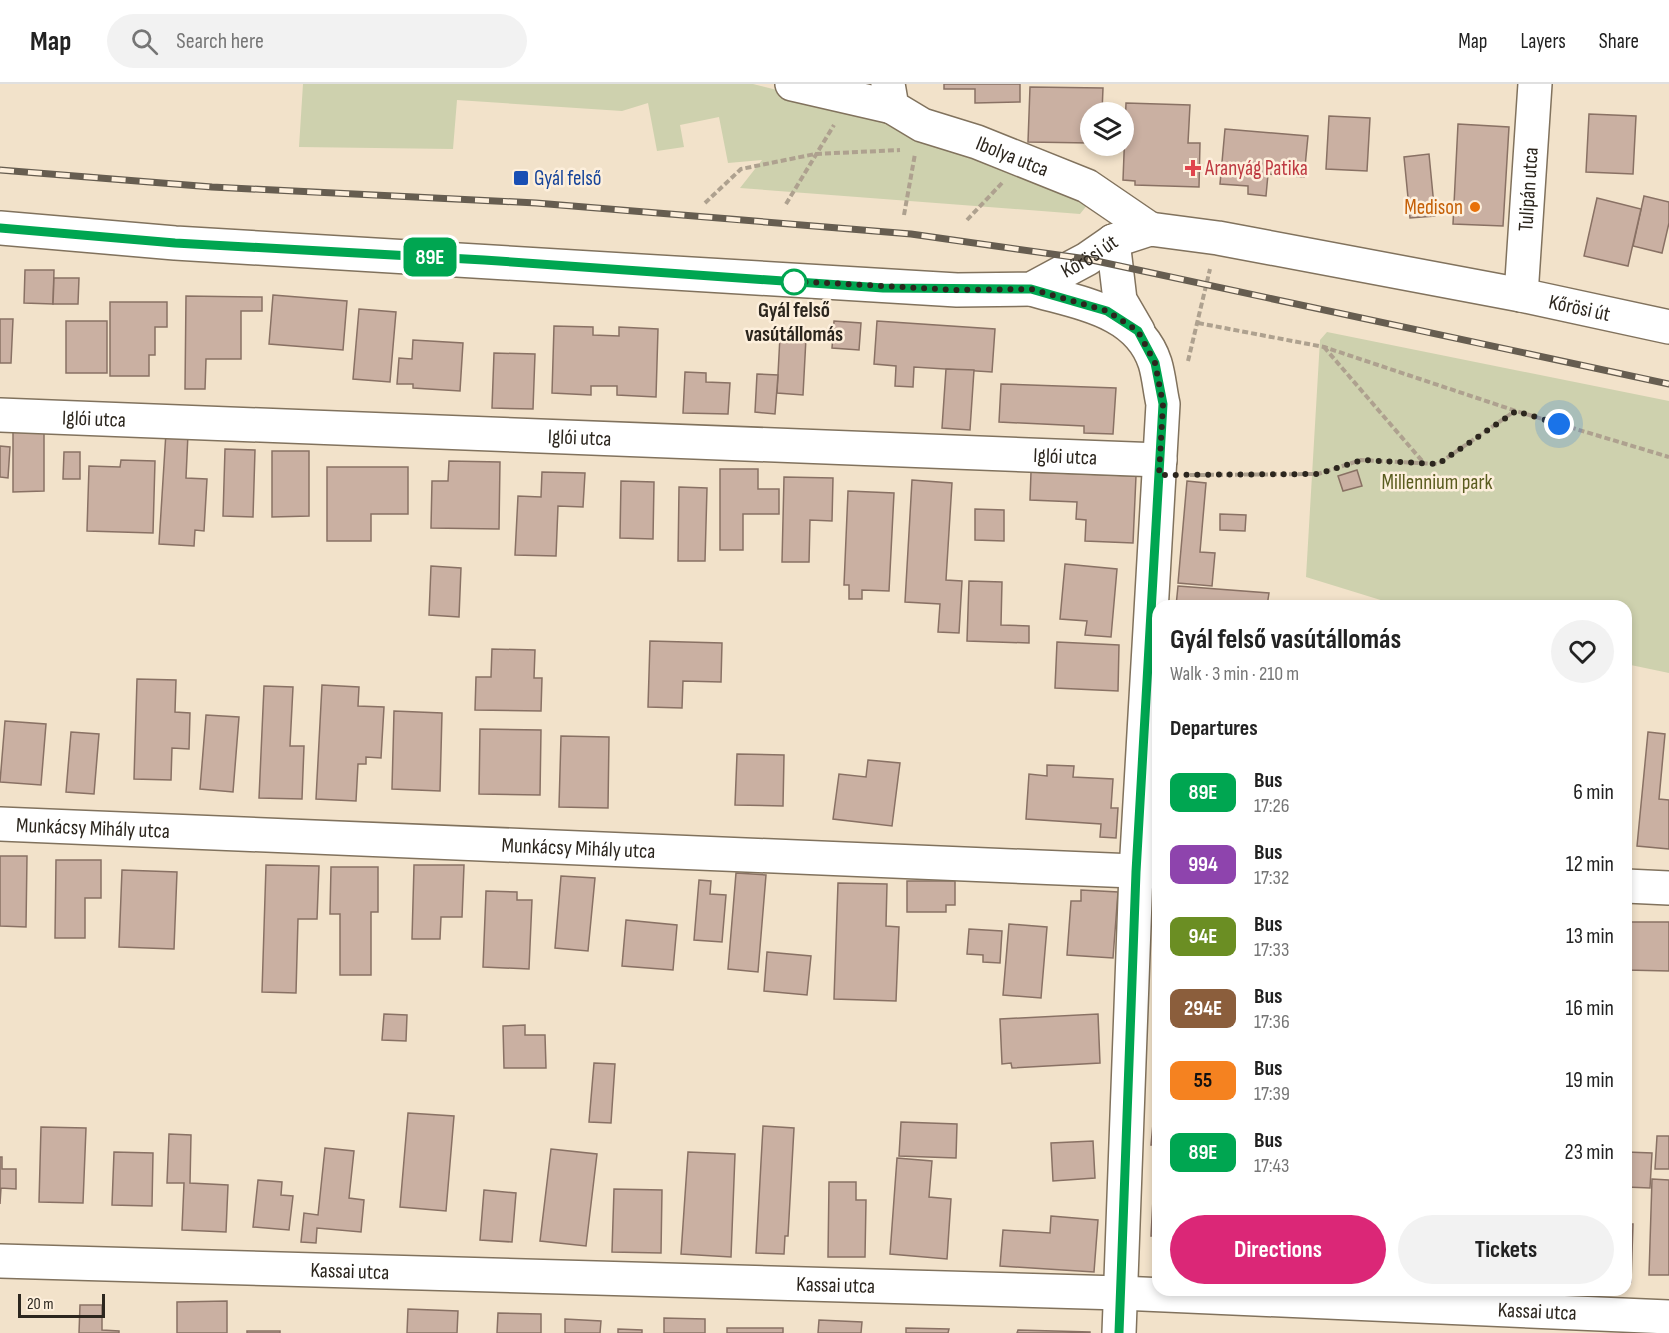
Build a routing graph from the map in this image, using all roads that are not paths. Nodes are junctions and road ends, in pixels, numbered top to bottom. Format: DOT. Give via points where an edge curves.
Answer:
graph roads {
  1 [pos="792,84"];
  2 [pos="1535,84"];
  3 [pos="890,96"];
  4 [pos="0,228"];
  5 [pos="1150,229"];
  6 [pos="1113,241"];
  7 [pos="1031,289"];
  8 [pos="1521,295"];
  9 [pos="1669,327"];
  10 [pos="1138,331"];
  11 [pos="0,415"];
  12 [pos="1160,467"];
  13 [pos="1156,600"];
  14 [pos="1152,716"];
  15 [pos="0,824"];
  16 [pos="1147,872"];
  17 [pos="1632,886"];
  18 [pos="1669,888"];
  19 [pos="0,1261"];
  20 [pos="1120,1293"];
  21 [pos="1152,1294"];
  22 [pos="1189,1296"];
  23 [pos="1669,1317"];
  24 [pos="1119,1333"];
  1 -- 3 [label="street, Ibolya utca" via="850,98"];
  2 -- 8 [label="street, Tulipán utca"];
  3 -- 5 [label="street, Ibolya utca" via="919,137 977,142 1087,186"];
  4 -- 7 [label="street, Kőrösi út" via="175,243 883,288"];
  5 -- 6 [label="street, Kőrösi út"];
  5 -- 8 [label="street, Kőrösi út" via="1218,238"];
  6 -- 7 [label="street, Kőrösi út"];
  6 -- 10 [label="street" via="1120,300"];
  7 -- 10 [label="street" via="1107,311"];
  8 -- 9 [label="street, Kőrösi út"];
  10 -- 12 [label="street" via="1155,363 1163,404"];
  11 -- 12 [label="street, Iglói utca"];
  12 -- 13 [label="street"];
  14 -- 16 [label="street"];
  15 -- 16 [label="street, Munkácsy Mihály utca"];
  16 -- 20 [label="street"];
  17 -- 18 [label="street"];
  19 -- 20 [label="street, Kassai utca"];
  20 -- 21 [label="street, Kassai utca"];
  20 -- 24 [label="street"];
  22 -- 23 [label="street, Kassai utca"];
}
